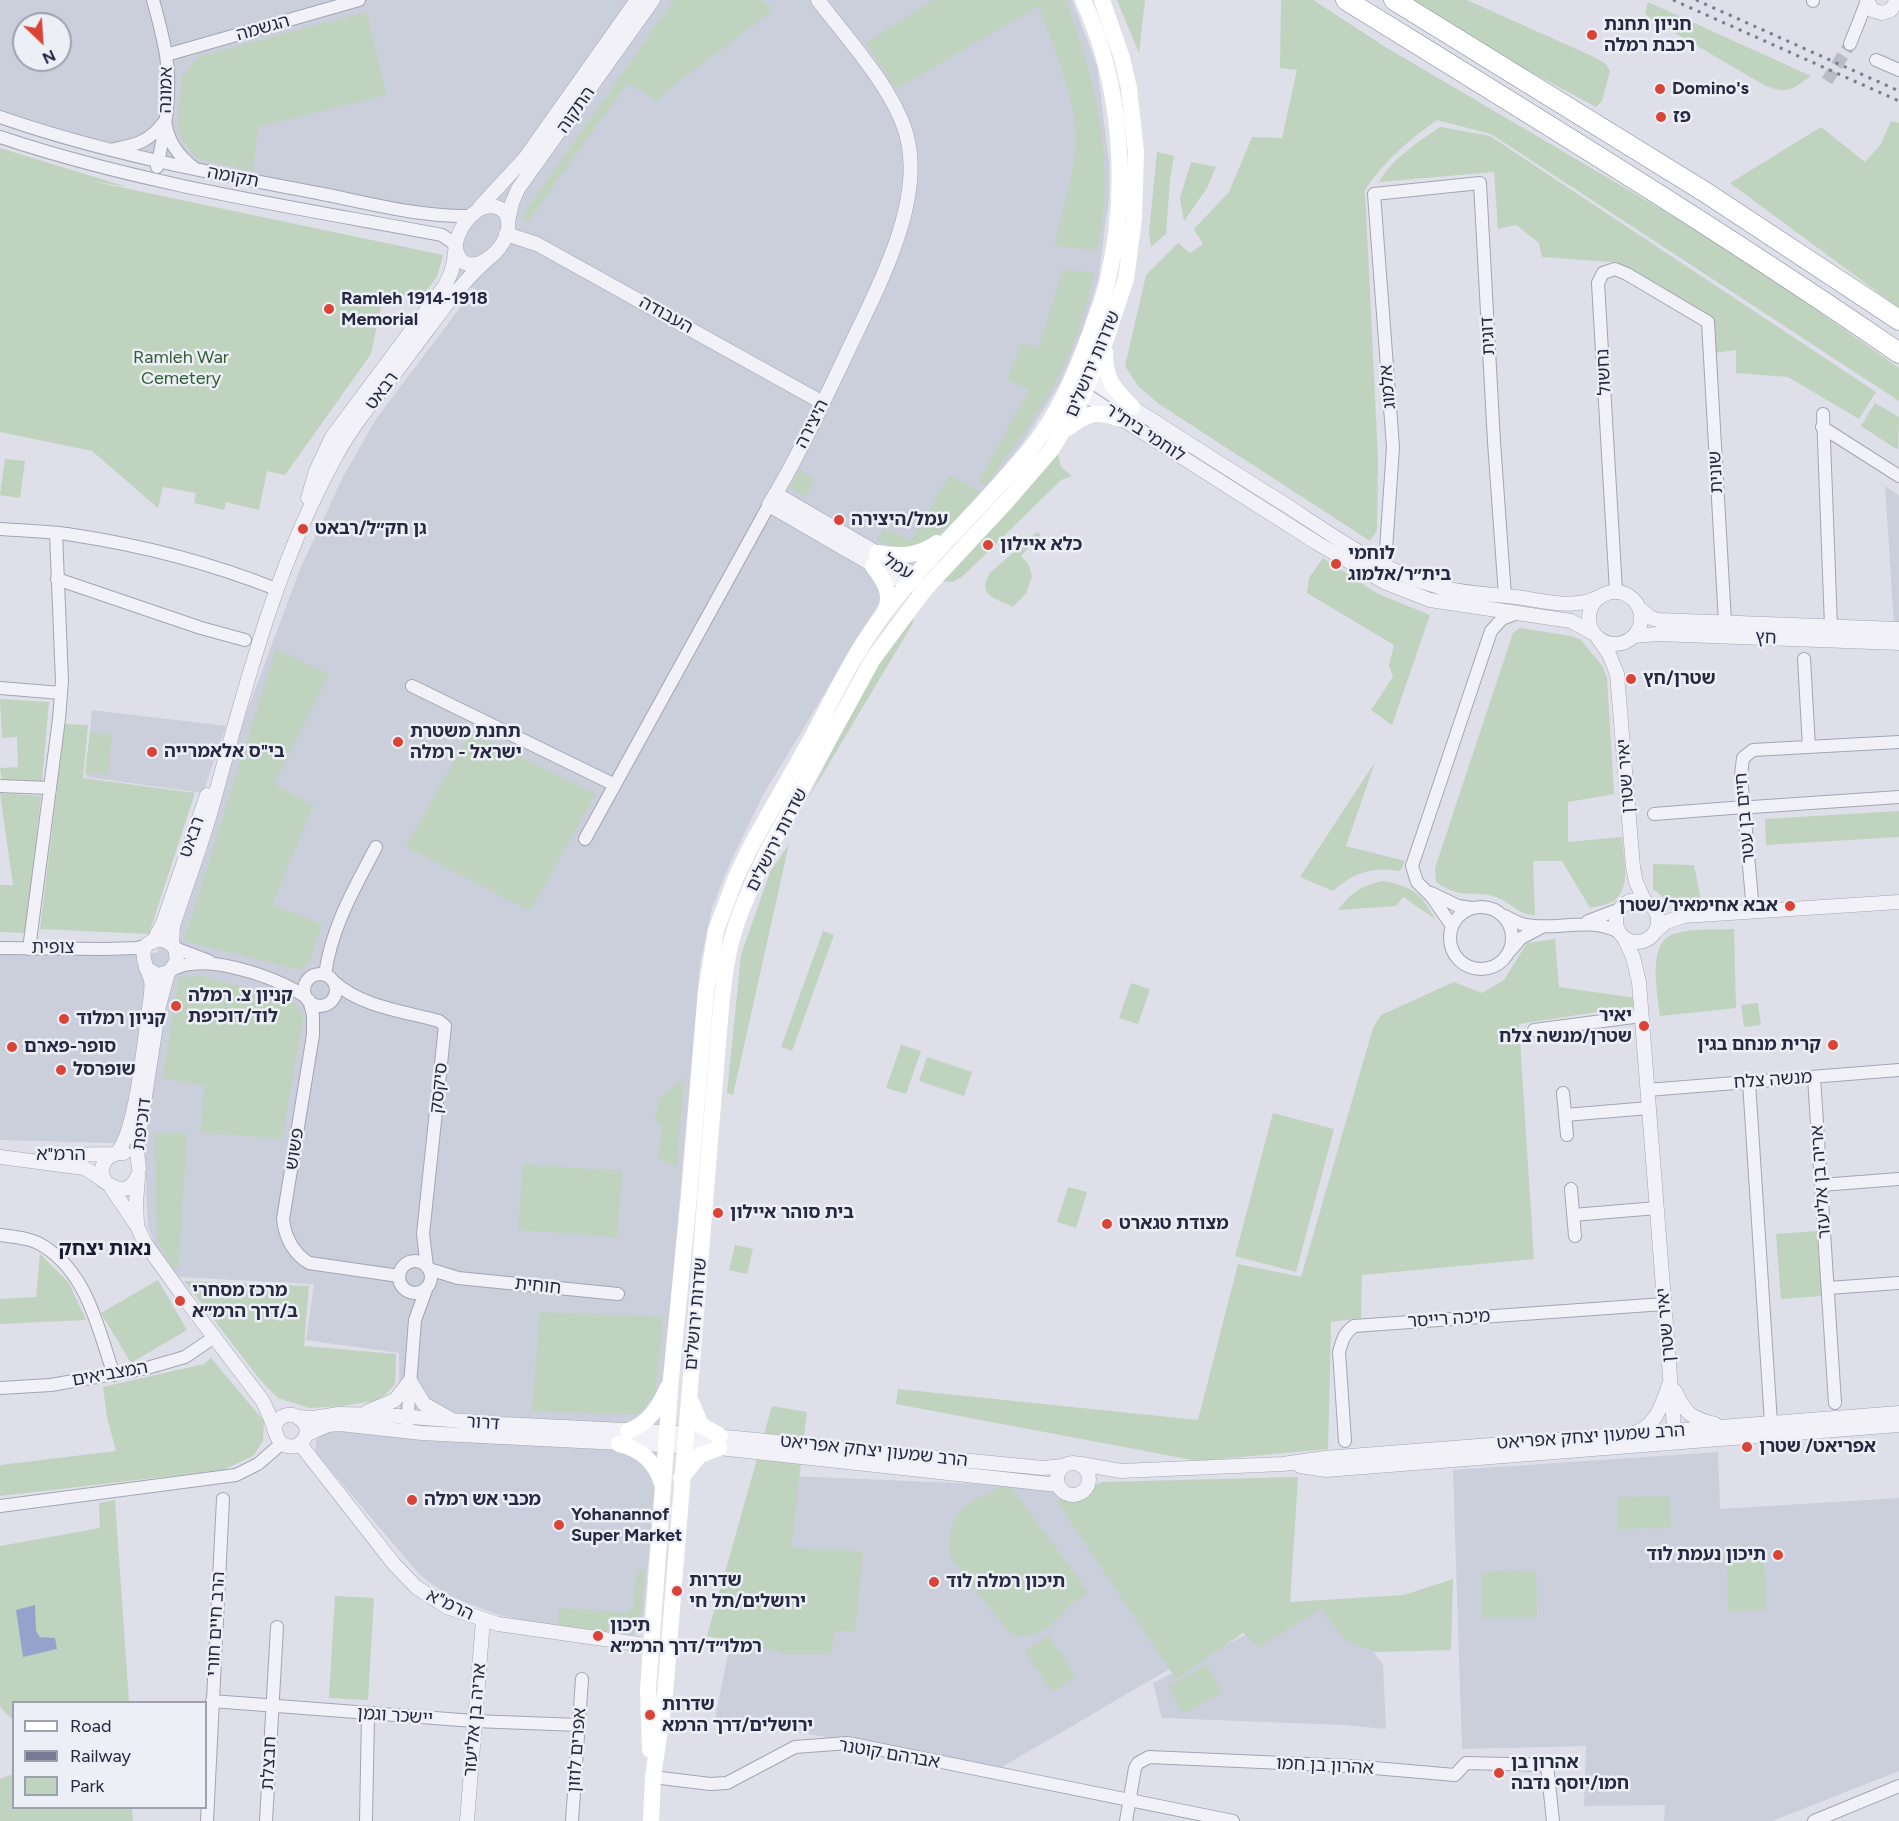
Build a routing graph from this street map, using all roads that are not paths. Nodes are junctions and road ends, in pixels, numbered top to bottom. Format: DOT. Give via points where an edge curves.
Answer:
graph roads {
  1 [pos="153,0"];
  2 [pos="359,0"];
  3 [pos="637,0"];
  4 [pos="653,0"];
  5 [pos="818,0"];
  6 [pos="1083,0"];
  7 [pos="1102,0"];
  8 [pos="1346,0"];
  9 [pos="1394,0"];
  10 [pos="1867,1"];
  11 [pos="1894,6"];
  12 [pos="1857,29"];
  13 [pos="1850,44"];
  14 [pos="166,55"];
  15 [pos="1875,60"];
  16 [pos="1899,70"];
  17 [pos="0,117"];
  18 [pos="165,119"];
  19 [pos="0,137"];
  20 [pos="111,149"];
  21 [pos="158,162"];
  22 [pos="198,170"];
  23 [pos="154,180"];
  24 [pos="1374,194"];
  25 [pos="473,214"];
  26 [pos="507,229"];
  27 [pos="456,246"];
  28 [pos="488,259"];
  29 [pos="1899,321"];
  30 [pos="1707,322"];
  31 [pos="1110,329"];
  32 [pos="1899,353"];
  33 [pos="1072,377"];
  34 [pos="1087,387"];
  35 [pos="823,403"];
  36 [pos="1127,413"];
  37 [pos="1063,432"];
  38 [pos="1899,476"];
  39 [pos="772,500"];
  40 [pos="0,529"];
  41 [pos="956,530"];
  42 [pos="56,533"];
  43 [pos="297,537"];
  44 [pos="875,560"];
  45 [pos="1382,564"];
  46 [pos="1374,577"];
  47 [pos="57,579"];
  48 [pos="911,580"];
  49 [pos="276,589"];
  50 [pos="925,589"];
  51 [pos="1616,591"];
  52 [pos="1504,596"];
  53 [pos="1599,597"];
  54 [pos="1477,608"];
  55 [pos="1640,609"];
  56 [pos="1517,613"];
  57 [pos="883,615"];
  58 [pos="1725,622"];
  59 [pos="1831,626"];
  60 [pos="1899,629"];
  61 [pos="1491,631"];
  62 [pos="1596,636"];
  63 [pos="1631,638"];
  64 [pos="245,640"];
  65 [pos="1899,643"];
  66 [pos="1804,659"];
  67 [pos="412,686"];
  68 [pos="1619,686"];
  69 [pos="0,688"];
  70 [pos="61,693"];
  71 [pos="232,732"];
  72 [pos="1899,742"];
  73 [pos="1809,747"];
  74 [pos="615,785"];
  75 [pos="0,786"];
  76 [pos="49,788"];
  77 [pos="1899,797"];
  78 [pos="1748,807"];
  79 [pos="1654,814"];
  80 [pos="585,839"];
  81 [pos="376,848"];
  82 [pos="1633,867"];
  83 [pos="1425,889"];
  84 [pos="1899,902"];
  85 [pos="1649,905"];
  86 [pos="1622,907"];
  87 [pos="1472,908"];
  88 [pos="1753,910"];
  89 [pos="1503,916"];
  90 [pos="1684,916"];
  91 [pos="1583,923"];
  92 [pos="1452,926"];
  93 [pos="1543,926"];
  94 [pos="1653,934"];
  95 [pos="1621,935"];
  96 [pos="151,943"];
  97 [pos="173,946"];
  98 [pos="0,948"];
  99 [pos="29,949"];
  100 [pos="105,949"];
  101 [pos="1509,952"];
  102 [pos="145,965"];
  103 [pos="219,965"];
  104 [pos="170,971"];
  105 [pos="311,977"];
  106 [pos="329,978"];
  107 [pos="275,979"];
  108 [pos="1639,982"];
  109 [pos="307,999"];
  110 [pos="331,1001"];
  111 [pos="366,1001"];
  112 [pos="1641,1016"];
  113 [pos="1534,1030"];
  114 [pos="313,1035"];
  115 [pos="1899,1070"];
  116 [pos="1814,1077"];
  117 [pos="1749,1082"];
  118 [pos="1647,1090"];
  119 [pos="1563,1093"];
  120 [pos="1648,1108"];
  121 [pos="1565,1115"];
  122 [pos="1567,1135"];
  123 [pos="115,1153"];
  124 [pos="5,1157"];
  125 [pos="139,1172"];
  126 [pos="1899,1179"];
  127 [pos="107,1184"];
  128 [pos="1821,1185"];
  129 [pos="1571,1189"];
  130 [pos="1657,1208"];
  131 [pos="1573,1215"];
  132 [pos="137,1226"];
  133 [pos="423,1234"];
  134 [pos="0,1235"];
  135 [pos="1575,1236"];
  136 [pos="407,1263"];
  137 [pos="399,1276"];
  138 [pos="428,1276"];
  139 [pos="1899,1283"];
  140 [pos="1828,1288"];
  141 [pos="405,1290"];
  142 [pos="618,1293"];
  143 [pos="1664,1304"];
  144 [pos="415,1320"];
  145 [pos="213,1338"];
  146 [pos="114,1375"];
  147 [pos="671,1378"];
  148 [pos="1670,1380"];
  149 [pos="410,1381"];
  150 [pos="0,1388"];
  151 [pos="689,1395"];
  152 [pos="262,1400"];
  153 [pos="1835,1403"];
  154 [pos="1899,1413"];
  155 [pos="359,1414"];
  156 [pos="297,1416"];
  157 [pos="407,1417"];
  158 [pos="455,1421"];
  159 [pos="1771,1423"];
  160 [pos="1899,1425"];
  161 [pos="1726,1426"];
  162 [pos="274,1429"];
  163 [pos="407,1432"];
  164 [pos="1629,1434"];
  165 [pos="1675,1436"];
  166 [pos="624,1437"];
  167 [pos="667,1438"];
  168 [pos="685,1439"];
  169 [pos="303,1440"];
  170 [pos="1345,1441"];
  171 [pos="720,1442"];
  172 [pos="281,1444"];
  173 [pos="1081,1464"];
  174 [pos="1283,1464"];
  175 [pos="1063,1466"];
  176 [pos="1121,1471"];
  177 [pos="681,1479"];
  178 [pos="1090,1480"];
  179 [pos="1058,1485"];
  180 [pos="663,1486"];
  181 [pos="223,1499"];
  182 [pos="0,1506"];
  183 [pos="483,1620"];
  184 [pos="277,1628"];
  185 [pos="651,1646"];
  186 [pos="668,1648"];
  187 [pos="582,1679"];
  188 [pos="212,1701"];
  189 [pos="272,1706"];
  190 [pos="368,1714"];
  191 [pos="474,1721"];
  192 [pos="579,1725"];
  193 [pos="653,1778"];
  194 [pos="1899,1786"];
  195 [pos="1131,1801"];
  196 [pos="207,1821"];
  197 [pos="266,1821"];
  198 [pos="366,1821"];
  199 [pos="467,1821"];
  200 [pos="572,1821"];
  201 [pos="651,1821"];
  202 [pos="1126,1821"];
  203 [pos="1233,1821"];
  204 [pos="1553,1821"];
  205 [pos="1814,1821"];
  1 -- 14 [label="street, אמונה"];
  2 -- 14 [label="street, הגשמה"];
  3 -- 25 [label="street, התקוה" via="525,158"];
  4 -- 26 [label="street, התקוה" via="518,189"];
  5 -- 35 [label="street, היצירה" via="895,106 908,141 910,164 900,232"];
  6 -- 33 [label="main road, שדרות ירושלים" via="1112,92 1119,153 1117,217 1109,276"];
  7 -- 31 [label="main road, שדרות ירושלים" via="1127,78 1136,152 1130,254"];
  8 -- 32 [label="highway" via="1732,240"];
  9 -- 29 [label="highway" via="1705,192"];
  10 -- 11 [label="street" via="1872,10"];
  10 -- 12 [label="street"];
  11 -- 12 [label="street"];
  12 -- 13 [label="street"];
  14 -- 18 [label="street, אמונה"];
  15 -- 16 [label="street"];
  17 -- 20 [label="street, תקומה"];
  18 -- 20 [label="street" via="147,140"];
  18 -- 21 [label="street, אמונה"];
  18 -- 22 [label="street" via="178,153"];
  19 -- 23 [label="street, תקומה"];
  20 -- 21 [label="street, תקומה"];
  21 -- 22 [label="street, תקומה"];
  21 -- 23 [label="street, אמונה"];
  22 -- 25 [label="street, תקומה" via="423,213"];
  23 -- 27 [label="street, תקומה" via="442,235"];
  24 -- 45 [label="street, אלמוג" via="1393,447 1388,537"];
  24 -- 52 [label="street, דוגית" via="1480,183"];
  25 -- 26 [label="street" via="487,206 500,208 506,214"];
  25 -- 27 [label="street" via="461,230"];
  26 -- 28 [label="street" via="499,248"];
  26 -- 35 [label="street, העבודה"];
  27 -- 28 [label="street" via="459,257 466,262"];
  27 -- 43 [label="street, רבאט" via="454,265 444,287 324,452"];
  28 -- 43 [label="street, רבאט" via="461,286 350,434"];
  30 -- 51 [label="street, נחשול" via="1615,269 1603,273 1598,283"];
  30 -- 58 [label="street, שונית"];
  31 -- 34 [label="main road, שדרות ירושלים"];
  31 -- 36 [label="main road" via="1104,349 1107,377"];
  33 -- 34 [label="street, לוחמי בית\"ר"];
  33 -- 41 [label="main road, שדרות ירושלים" via="1037,440"];
  34 -- 36 [label="street, לוחמי בית\"ר"];
  34 -- 37 [label="main road, שדרות ירושלים"];
  35 -- 39 [label="street, היצירה"];
  36 -- 37 [label="main road" via="1097,412 1080,418"];
  36 -- 45 [label="street, לוחמי בית\"ר"];
  36 -- 46 [label="street, לוחמי בית\"ר" via="1317,543"];
  37 -- 50 [label="main road, שדרות ירושלים" via="1031,474"];
  38 -- 59 [label="street" via="1822,421"];
  39 -- 44 [label="street, עמל"];
  39 -- 74 [label="street, היצירה"];
  40 -- 42 [label="street"];
  41 -- 44 [label="main road" via="918,554"];
  41 -- 48 [label="main road, שדרות ירושלים"];
  42 -- 47 [label="street"];
  42 -- 49 [label="street" via="105,540 206,564"];
  43 -- 49 [label="street, רבאט"];
  44 -- 48 [label="street, עמל"];
  44 -- 57 [label="main road" via="888,595"];
  45 -- 46 [label="street, אלמוג"];
  45 -- 52 [label="street, לוחמי בית\"ר" via="1434,586"];
  46 -- 54 [label="street, לוחמי בית\"ר" via="1430,600"];
  47 -- 64 [label="street"];
  47 -- 70 [label="street"];
  48 -- 50 [label="street, עמל"];
  48 -- 57 [label="main road, שדרות ירושלים"];
  49 -- 71 [label="street, רבאט"];
  50 -- 151 [label="main road, שדרות ירושלים" via="857,687 766,854 733,935 720,1022"];
  51 -- 53 [label="street"];
  51 -- 55 [label="street" via="1631,597"];
  52 -- 53 [label="street, לוחמי בית\"ר" via="1576,604"];
  53 -- 62 [label="street" via="1588,618"];
  54 -- 56 [label="street, לוחמי בית\"ר"];
  54 -- 61 [label="street" via="1486,616"];
  55 -- 58 [label="street, חץ" via="1658,620"];
  55 -- 63 [label="street" via="1641,624"];
  56 -- 61 [label="street" via="1502,619"];
  56 -- 62 [label="street, לוחמי בית\"ר" via="1571,621"];
  57 -- 147 [label="main road, שדרות ירושלים" via="842,679 751,846 716,930 704,1011"];
  58 -- 59 [label="street, חץ"];
  59 -- 60 [label="street, חץ"];
  61 -- 83 [label="street" via="1415,854 1413,874"];
  62 -- 63 [label="street" via="1612,644"];
  62 -- 68 [label="street, יאיר שטרן" via="1614,663"];
  63 -- 65 [label="street, חץ" via="1658,634"];
  63 -- 68 [label="street, יאיר שטרן" via="1622,656"];
  66 -- 73 [label="street"];
  67 -- 74 [label="street"];
  68 -- 82 [label="street, יאיר שטרן"];
  69 -- 70 [label="street"];
  70 -- 76 [label="street"];
  71 -- 96 [label="street, רבאט" via="163,923"];
  71 -- 97 [label="street, רבאט" via="209,818 173,926"];
  72 -- 73 [label="street, חיים בן עטר"];
  73 -- 78 [label="street, חיים בן עטר" via="1754,750 1743,758"];
  74 -- 80 [label="street, היצירה"];
  75 -- 76 [label="street"];
  76 -- 99 [label="street"];
  77 -- 78 [label="street, חיים בן עטר"];
  78 -- 79 [label="street"];
  78 -- 88 [label="street, חיים בן עטר"];
  81 -- 106 [label="street" via="342,912 328,954"];
  82 -- 85 [label="street, יאיר שטרן" via="1636,882"];
  82 -- 86 [label="street, יאיר שטרן"];
  83 -- 87 [label="street" via="1449,903"];
  83 -- 92 [label="street"];
  84 -- 88 [label="street"];
  85 -- 86 [label="street" via="1632,901"];
  85 -- 90 [label="street"];
  85 -- 94 [label="street" via="1658,922"];
  86 -- 91 [label="street"];
  86 -- 95 [label="street" via="1616,920"];
  87 -- 89 [label="street" via="1484,906"];
  87 -- 92 [label="street"];
  88 -- 90 [label="street"];
  89 -- 93 [label="street" via="1519,924"];
  89 -- 101 [label="street" via="1511,929"];
  90 -- 94 [label="street" via="1666,922"];
  91 -- 93 [label="street"];
  91 -- 95 [label="street" via="1608,927"];
  92 -- 101 [label="street" via="1451,949 1466,966 1480,970 1495,966"];
  93 -- 101 [label="street" via="1521,938"];
  94 -- 95 [label="street" via="1640,942"];
  94 -- 108 [label="street, יאיר שטרן" via="1642,957"];
  95 -- 108 [label="street, יאיר שטרן" via="1633,957"];
  96 -- 97 [label="street" via="163,940"];
  96 -- 100 [label="street, צופית" via="137,948"];
  96 -- 102 [label="street" via="143,953"];
  97 -- 103 [label="street"];
  97 -- 104 [label="street" via="177,962"];
  98 -- 99 [label="street, צופית"];
  99 -- 100 [label="street, צופית"];
  100 -- 102 [label="street, צופית" via="134,955"];
  102 -- 104 [label="street" via="153,974"];
  102 -- 123 [label="street, דוכיפת" via="152,984 133,1117 124,1143"];
  103 -- 104 [label="street" via="191,963"];
  103 -- 107 [label="street"];
  104 -- 125 [label="street, דוכיפת" via="159,1006 139,1135"];
  105 -- 106 [label="street"];
  105 -- 107 [label="street"];
  105 -- 109 [label="street" via="306,984"];
  106 -- 110 [label="street" via="336,991"];
  106 -- 111 [label="street, סיקסק"];
  107 -- 109 [label="street"];
  108 -- 112 [label="street, יאיר שטרן"];
  109 -- 110 [label="street" via="316,1005"];
  109 -- 114 [label="street, פשוש" via="313,1015"];
  110 -- 111 [label="street, סיקסק"];
  110 -- 114 [label="street, פשוש"];
  111 -- 133 [label="street, סיקסק" via="445,1026"];
  112 -- 113 [label="street"];
  112 -- 118 [label="street, יאיר שטרן"];
  114 -- 137 [label="street, פשוש" via="284,1219 286,1238 309,1263"];
  115 -- 116 [label="street, מנשה צלח"];
  116 -- 117 [label="street, מנשה צלח"];
  116 -- 128 [label="street, אריה בן אליעזר"];
  117 -- 118 [label="street, מנשה צלח"];
  117 -- 159 [label="street"];
  118 -- 120 [label="street, יאיר שטרן"];
  119 -- 121 [label="street"];
  120 -- 121 [label="street"];
  120 -- 130 [label="street, יאיר שטרן"];
  121 -- 122 [label="street"];
  123 -- 124 [label="street, הרמ\"א"];
  123 -- 125 [label="street" via="123,1152 134,1158"];
  123 -- 127 [label="street" via="102,1166"];
  124 -- 127 [label="street, הרמ\"א" via="84,1168"];
  125 -- 127 [label="street" via="127,1188 121,1190"];
  125 -- 132 [label="street, הרמ\"א"];
  126 -- 128 [label="street"];
  127 -- 132 [label="street, הרמ\"א"];
  128 -- 140 [label="street, אריה בן אליעזר"];
  129 -- 131 [label="street"];
  130 -- 131 [label="street"];
  130 -- 143 [label="street, יאיר שטרן"];
  131 -- 135 [label="street"];
  132 -- 145 [label="street, הרמ\"א"];
  133 -- 136 [label="street, סיקסק"];
  133 -- 138 [label="street, סיקסק"];
  134 -- 146 [label="street" via="44,1246 67,1266 85,1291"];
  136 -- 137 [label="street"];
  136 -- 138 [label="street" via="417,1261"];
  137 -- 141 [label="street"];
  138 -- 141 [label="street" via="414,1293"];
  138 -- 142 [label="street, חוחית"];
  138 -- 144 [label="street, סיקסק"];
  139 -- 140 [label="street"];
  140 -- 153 [label="street, אריה בן אליעזר"];
  141 -- 144 [label="street, סיקסק"];
  143 -- 148 [label="street, יאיר שטרן"];
  143 -- 170 [label="street, מיכה רייסר" via="1354,1326 1342,1339 1339,1352"];
  144 -- 149 [label="street, סיקסק"];
  145 -- 146 [label="street, המצביאים" via="185,1357"];
  145 -- 152 [label="street, הרמ\"א"];
  146 -- 150 [label="street, המצביאים"];
  147 -- 166 [label="main road" via="652,1416"];
  147 -- 167 [label="main road, שדרות ירושלים"];
  148 -- 161 [label="street" via="1688,1414"];
  148 -- 164 [label="street" via="1653,1421"];
  148 -- 165 [label="street, יאיר שטרן"];
  149 -- 155 [label="street" via="395,1400"];
  149 -- 157 [label="street, סיקסק"];
  149 -- 158 [label="street" via="424,1404"];
  151 -- 168 [label="main road, שדרות ירושלים"];
  151 -- 171 [label="main road" via="702,1425"];
  152 -- 156 [label="street, הרמ\"א"];
  152 -- 162 [label="street, הרמ\"א"];
  154 -- 159 [label="street, הרב שמעון יצחק אפריאט"];
  155 -- 156 [label="street, דרור"];
  155 -- 157 [label="street, דרור"];
  156 -- 162 [label="street" via="284,1416"];
  156 -- 169 [label="street" via="306,1425"];
  157 -- 158 [label="street, דרור"];
  157 -- 163 [label="street, סיקסק"];
  158 -- 166 [label="street, דרור"];
  159 -- 161 [label="street, הרב שמעון יצחק אפריאט"];
  160 -- 165 [label="street, הרב שמעון יצחק אפריאט"];
  161 -- 165 [label="street, הרב שמעון יצחק אפריאט"];
  162 -- 172 [label="street"];
  163 -- 166 [label="street, דרור"];
  163 -- 169 [label="street, דרור" via="340,1424 328,1425"];
  164 -- 165 [label="street, הרב שמעון יצחק אפריאט"];
  164 -- 174 [label="street, הרב שמעון יצחק אפריאט"];
  165 -- 174 [label="street, הרב שמעון יצחק אפריאט" via="1326,1470"];
  166 -- 167 [label="street, דרור"];
  166 -- 180 [label="main road" via="650,1461"];
  167 -- 168 [label="street, דרור"];
  167 -- 180 [label="main road, שדרות ירושלים"];
  168 -- 171 [label="street, הרב שמעון יצחק אפריאט"];
  168 -- 177 [label="main road, שדרות ירושלים"];
  169 -- 172 [label="street" via="288,1447"];
  169 -- 183 [label="street, הרמ\"א" via="394,1564 416,1587 447,1607"];
  171 -- 175 [label="street, הרב שמעון יצחק אפריאט"];
  171 -- 177 [label="main road" via="700,1455"];
  171 -- 179 [label="street, הרב שמעון יצחק אפריאט"];
  172 -- 182 [label="street" via="258,1464 236,1475"];
  173 -- 175 [label="street" via="1071,1462"];
  173 -- 176 [label="street, הרב שמעון יצחק אפריאט"];
  173 -- 178 [label="street"];
  174 -- 176 [label="street, הרב שמעון יצחק אפריאט"];
  175 -- 179 [label="street" via="1057,1474"];
  176 -- 178 [label="street, הרב שמעון יצחק אפריאט"];
  177 -- 186 [label="main road, שדרות ירושלים"];
  178 -- 179 [label="street" via="1076,1495 1066,1493"];
  180 -- 185 [label="main road, שדרות ירושלים"];
  181 -- 188 [label="street, הרב חיים חורי"];
  183 -- 185 [label="street, הרמ\"א"];
  183 -- 191 [label="street, אריה בן אליעזר"];
  184 -- 189 [label="street, חבצלת"];
  185 -- 186 [label="street, הרמ\"א"];
  185 -- 193 [label="main road, שדרות ירושלים" via="647,1709"];
  186 -- 193 [label="main road, שדרות ירושלים"];
  187 -- 192 [label="street, אפרים לוזון"];
  188 -- 189 [label="street, יישכר וגמן"];
  188 -- 196 [label="street, הרב חיים חורי"];
  189 -- 190 [label="street, יישכר וגמן"];
  189 -- 197 [label="street, חבצלת"];
  190 -- 191 [label="street, יישכר וגמן"];
  190 -- 198 [label="street"];
  191 -- 192 [label="street, יישכר וגמן"];
  191 -- 199 [label="street, אריה בן אליעזר"];
  192 -- 200 [label="street, אפרים לוזון"];
  193 -- 195 [label="street, אברהם קוטנר" via="727,1783 795,1747 848,1743"];
  193 -- 201 [label="main road, שדרות ירושלים"];
  194 -- 205 [label="street"];
  195 -- 202 [label="street, אהרון בן חמו"];
  195 -- 203 [label="street, אברהם קוטנר"];
  195 -- 204 [label="street, אהרון בן חמו" via="1135,1768 1149,1758 1455,1774 1466,1763 1547,1765"];
}
